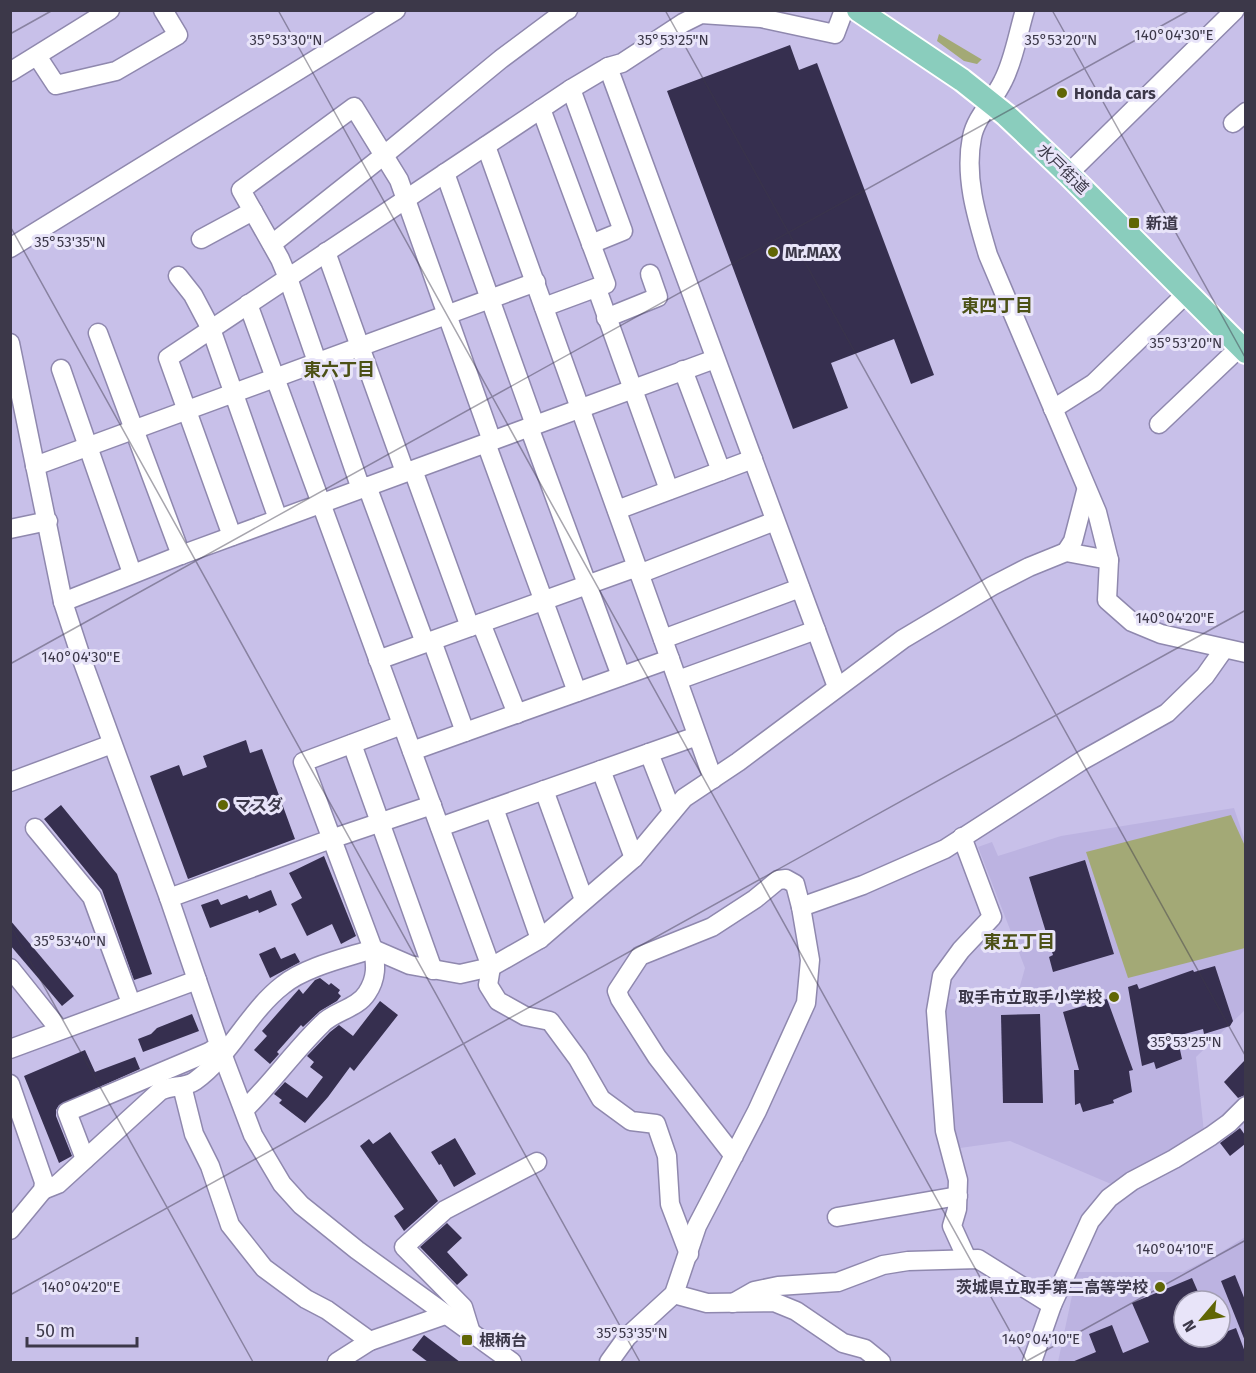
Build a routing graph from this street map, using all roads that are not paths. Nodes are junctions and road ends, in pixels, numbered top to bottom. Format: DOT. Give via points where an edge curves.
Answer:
graph roads {
  1 [pos="110,10"];
  2 [pos="164,10"];
  3 [pos="396,10"];
  4 [pos="568,10"];
  5 [pos="844,10"];
  6 [pos="858,10"];
  7 [pos="1025,10"];
  8 [pos="1234,10"];
  9 [pos="700,12"];
  10 [pos="37,56"];
  11 [pos="13,65"];
  12 [pos="608,67"];
  13 [pos="571,89"];
  14 [pos="991,103"];
  15 [pos="541,109"];
  16 [pos="486,146"];
  17 [pos="383,156"];
  18 [pos="445,173"];
  19 [pos="1068,174"];
  20 [pos="406,199"];
  21 [pos="253,211"];
  22 [pos="201,239"];
  23 [pos="272,244"];
  24 [pos="591,244"];
  25 [pos="10,248"];
  26 [pos="326,252"];
  27 [pos="650,274"];
  28 [pos="178,276"];
  29 [pos="288,278"];
  30 [pos="536,282"];
  31 [pos="597,289"];
  32 [pos="1187,293"];
  33 [pos="491,299"];
  34 [pos="248,304"];
  35 [pos="544,307"];
  36 [pos="448,315"];
  37 [pos="606,318"];
  38 [pos="211,329"];
  39 [pos="98,333"];
  40 [pos="10,343"];
  41 [pos="360,347"];
  42 [pos="1243,350"];
  43 [pos="715,359"];
  44 [pos="318,362"];
  45 [pos="61,369"];
  46 [pos="683,370"];
  47 [pos="275,378"];
  48 [pos="632,389"];
  49 [pos="234,393"];
  50 [pos="580,408"];
  51 [pos="1053,409"];
  52 [pos="186,410"];
  53 [pos="1159,424"];
  54 [pos="532,426"];
  55 [pos="134,429"];
  56 [pos="489,442"];
  57 [pos="89,447"];
  58 [pos="753,459"];
  59 [pos="35,466"];
  60 [pos="409,471"];
  61 [pos="721,471"];
  62 [pos="364,488"];
  63 [pos="669,490"];
  64 [pos="1086,490"];
  65 [pos="321,503"];
  66 [pos="617,510"];
  67 [pos="278,519"];
  68 [pos="48,521"];
  69 [pos="775,521"];
  70 [pos="10,529"];
  71 [pos="232,536"];
  72 [pos="1066,552"];
  73 [pos="181,555"];
  74 [pos="1109,560"];
  75 [pos="638,570"];
  76 [pos="132,573"];
  77 [pos="587,585"];
  78 [pos="800,588"];
  79 [pos="544,600"];
  80 [pos="63,602"];
  81 [pos="476,625"];
  82 [pos="816,630"];
  83 [pos="663,639"];
  84 [pos="428,642"];
  85 [pos="1224,649"];
  86 [pos="1245,653"];
  87 [pos="670,659"];
  88 [pos="378,660"];
  89 [pos="621,676"];
  90 [pos="678,680"];
  91 [pos="837,687"];
  92 [pos="577,692"];
  93 [pos="517,714"];
  94 [pos="402,725"];
  95 [pos="465,732"];
  96 [pos="697,736"];
  97 [pos="112,744"];
  98 [pos="352,744"];
  99 [pos="412,751"];
  100 [pos="649,753"];
  101 [pos="601,770"];
  102 [pos="713,779"];
  103 [pos="10,782"];
  104 [pos="544,790"];
  105 [pos="432,806"];
  106 [pos="494,808"];
  107 [pos="672,812"];
  108 [pos="381,822"];
  109 [pos="440,827"];
  110 [pos="35,828"];
  111 [pos="962,837"];
  112 [pos="331,839"];
  113 [pos="634,858"];
  114 [pos="169,898"];
  115 [pos="584,900"];
  116 [pos="801,907"];
  117 [pos="540,939"];
  118 [pos="373,949"];
  119 [pos="10,968"];
  120 [pos="491,968"];
  121 [pos="433,970"];
  122 [pos="197,980"];
  123 [pos="130,1003"];
  124 [pos="59,1029"];
  125 [pos="10,1049"];
  126 [pos="222,1051"];
  127 [pos="10,1084"];
  128 [pos="182,1086"];
  129 [pos="1245,1106"];
  130 [pos="244,1110"];
  131 [pos="734,1155"];
  132 [pos="85,1158"];
  133 [pos="537,1162"];
  134 [pos="43,1190"];
  135 [pos="958,1196"];
  136 [pos="837,1217"];
  137 [pos="10,1230"];
  138 [pos="689,1254"];
  139 [pos="967,1258"];
  140 [pos="674,1294"];
  141 [pos="733,1303"];
  142 [pos="1052,1305"];
  143 [pos="445,1315"];
  144 [pos="471,1333"];
  145 [pos="370,1341"];
  146 [pos="337,1362"];
  147 [pos="512,1362"];
  148 [pos="609,1362"];
  149 [pos="881,1362"];
  150 [pos="1032,1362"];
  1 -- 10 [label="street"];
  2 -- 10 [label="street" via="178,35 116,71 56,85"];
  3 -- 25 [label="street"];
  4 -- 17 [label="street" via="501,58"];
  5 -- 9 [label="street" via="835,33 761,18"];
  6 -- 14 [label="main road, 水戸街道"];
  7 -- 14 [label="street" via="1004,79"];
  8 -- 19 [label="street"];
  9 -- 12 [label="street" via="622,63"];
  10 -- 11 [label="street"];
  12 -- 13 [label="street"];
  12 -- 43 [label="street"];
  13 -- 15 [label="street"];
  13 -- 24 [label="street" via="623,231"];
  14 -- 19 [label="main road, 水戸街道"];
  14 -- 51 [label="street" via="972,136 970,169 975,211 988,255"];
  15 -- 16 [label="street"];
  15 -- 24 [label="street"];
  16 -- 18 [label="street"];
  16 -- 30 [label="street"];
  17 -- 20 [label="street"];
  17 -- 21 [label="street" via="354,107 241,190"];
  17 -- 23 [label="street"];
  18 -- 20 [label="street"];
  18 -- 33 [label="street"];
  19 -- 32 [label="main road, 水戸街道"];
  20 -- 26 [label="street"];
  20 -- 36 [label="street"];
  21 -- 22 [label="street"];
  21 -- 23 [label="street"];
  23 -- 29 [label="street"];
  24 -- 31 [label="street" via="606,284"];
  26 -- 29 [label="street"];
  26 -- 41 [label="street"];
  27 -- 37 [label="street" via="657,297"];
  28 -- 38 [label="street"];
  29 -- 34 [label="street"];
  29 -- 44 [label="street"];
  30 -- 33 [label="street"];
  30 -- 35 [label="street"];
  31 -- 35 [label="street"];
  31 -- 37 [label="street"];
  32 -- 42 [label="main road, 水戸街道"];
  32 -- 51 [label="street" via="1094,383"];
  33 -- 36 [label="street"];
  33 -- 54 [label="street"];
  34 -- 38 [label="street"];
  34 -- 47 [label="street"];
  35 -- 50 [label="street"];
  36 -- 41 [label="street"];
  36 -- 56 [label="street"];
  37 -- 48 [label="street"];
  38 -- 49 [label="street"];
  38 -- 52 [label="street" via="168,358"];
  39 -- 55 [label="street"];
  40 -- 59 [label="street"];
  41 -- 44 [label="street"];
  41 -- 60 [label="street"];
  42 -- 53 [label="street"];
  43 -- 46 [label="street"];
  43 -- 58 [label="street"];
  44 -- 47 [label="street"];
  44 -- 62 [label="street"];
  45 -- 57 [label="street"];
  46 -- 48 [label="street"];
  46 -- 61 [label="street"];
  47 -- 49 [label="street"];
  47 -- 65 [label="street"];
  48 -- 50 [label="street"];
  48 -- 63 [label="street"];
  49 -- 52 [label="street"];
  49 -- 67 [label="street"];
  50 -- 54 [label="street"];
  50 -- 66 [label="street"];
  51 -- 64 [label="street"];
  52 -- 55 [label="street"];
  52 -- 71 [label="street"];
  54 -- 56 [label="street"];
  54 -- 77 [label="street"];
  55 -- 57 [label="street"];
  55 -- 73 [label="street"];
  56 -- 60 [label="street"];
  56 -- 79 [label="street"];
  57 -- 59 [label="street"];
  57 -- 76 [label="street"];
  58 -- 61 [label="street"];
  58 -- 69 [label="street"];
  59 -- 68 [label="street"];
  60 -- 62 [label="street"];
  60 -- 81 [label="street"];
  61 -- 63 [label="street"];
  62 -- 65 [label="street"];
  62 -- 84 [label="street"];
  63 -- 66 [label="street"];
  64 -- 72 [label="street" via="1073,541"];
  64 -- 74 [label="street" via="1097,512"];
  65 -- 67 [label="street"];
  65 -- 88 [label="street"];
  66 -- 75 [label="street"];
  67 -- 71 [label="street"];
  68 -- 70 [label="street"];
  68 -- 80 [label="street"];
  69 -- 75 [label="street"];
  69 -- 78 [label="street"];
  71 -- 73 [label="street"];
  72 -- 74 [label="street"];
  72 -- 91 [label="street" via="1029,567 948,611"];
  73 -- 76 [label="street"];
  74 -- 85 [label="street" via="1107,600 1132,622 1161,634"];
  75 -- 77 [label="street"];
  75 -- 83 [label="street"];
  76 -- 80 [label="street"];
  77 -- 79 [label="street"];
  77 -- 89 [label="street"];
  78 -- 82 [label="street"];
  78 -- 83 [label="street"];
  79 -- 81 [label="street"];
  79 -- 92 [label="street"];
  80 -- 97 [label="street"];
  81 -- 84 [label="street"];
  81 -- 93 [label="street"];
  82 -- 90 [label="street"];
  82 -- 91 [label="street"];
  83 -- 87 [label="street"];
  84 -- 88 [label="street"];
  84 -- 95 [label="street"];
  85 -- 86 [label="street"];
  85 -- 111 [label="street" via="1205,676 1167,713 1083,760"];
  87 -- 89 [label="street"];
  87 -- 90 [label="street"];
  88 -- 94 [label="street"];
  89 -- 92 [label="street"];
  90 -- 96 [label="street"];
  91 -- 102 [label="street"];
  92 -- 93 [label="street"];
  93 -- 95 [label="street"];
  94 -- 98 [label="street"];
  94 -- 99 [label="street"];
  95 -- 99 [label="street"];
  96 -- 100 [label="street"];
  96 -- 102 [label="street"];
  97 -- 103 [label="street"];
  97 -- 114 [label="street"];
  98 -- 108 [label="street"];
  98 -- 112 [label="street" via="303,762"];
  99 -- 105 [label="street"];
  100 -- 101 [label="street"];
  100 -- 107 [label="street"];
  101 -- 104 [label="street"];
  101 -- 113 [label="street"];
  102 -- 107 [label="street" via="684,798"];
  104 -- 106 [label="street"];
  104 -- 115 [label="street"];
  105 -- 108 [label="street"];
  105 -- 109 [label="street"];
  106 -- 109 [label="street"];
  106 -- 117 [label="street"];
  107 -- 113 [label="street"];
  108 -- 112 [label="street"];
  108 -- 121 [label="street"];
  109 -- 120 [label="street"];
  110 -- 123 [label="street" via="92,897"];
  111 -- 116 [label="street" via="945,849 863,885"];
  111 -- 135 [label="street" via="992,917 942,976 936,1011 945,1131 958,1180"];
  112 -- 114 [label="street"];
  112 -- 118 [label="street"];
  113 -- 115 [label="street"];
  114 -- 122 [label="street"];
  115 -- 117 [label="street"];
  116 -- 131 [label="street" via="810,960 806,1003"];
  116 -- 131 [label="street" via="795,884 778,880 712,927 640,957 617,991 657,1057"];
  117 -- 120 [label="street"];
  118 -- 121 [label="street"];
  118 -- 126 [label="street" via="301,974 284,984"];
  118 -- 130 [label="street" via="376,967 366,995 323,1022"];
  119 -- 124 [label="street"];
  120 -- 121 [label="street" via="460,974"];
  120 -- 138 [label="street" via="488,985 498,1001 525,1016 550,1021 601,1099 631,1121 656,1124 667,1156 670,1204"];
  122 -- 123 [label="street"];
  122 -- 126 [label="street"];
  123 -- 124 [label="street"];
  124 -- 125 [label="street"];
  126 -- 128 [label="street" via="198,1079"];
  126 -- 130 [label="street"];
  126 -- 132 [label="street" via="209,1052 67,1112"];
  127 -- 134 [label="street" via="42,1172"];
  128 -- 132 [label="street" via="166,1087 153,1096"];
  128 -- 145 [label="street" via="194,1134 210,1166 230,1226 264,1268"];
  129 -- 142 [label="street" via="1211,1136 1109,1198 1090,1221"];
  130 -- 143 [label="street" via="266,1159 301,1205"];
  131 -- 138 [label="street" via="697,1226"];
  132 -- 134 [label="street" via="58,1184"];
  133 -- 144 [label="street" via="445,1210 404,1247 463,1307"];
  134 -- 137 [label="street"];
  135 -- 136 [label="street"];
  135 -- 139 [label="street" via="952,1226"];
  138 -- 140 [label="street"];
  139 -- 141 [label="street" via="883,1265 838,1282 754,1291"];
  139 -- 142 [label="street" via="978,1259"];
  140 -- 141 [label="street" via="707,1303"];
  140 -- 148 [label="street" via="627,1337"];
  141 -- 149 [label="street" via="774,1302 796,1311 843,1343 865,1349"];
  142 -- 150 [label="street"];
  143 -- 144 [label="street"];
  143 -- 145 [label="street"];
  144 -- 147 [label="street"];
  145 -- 146 [label="street"];
}
